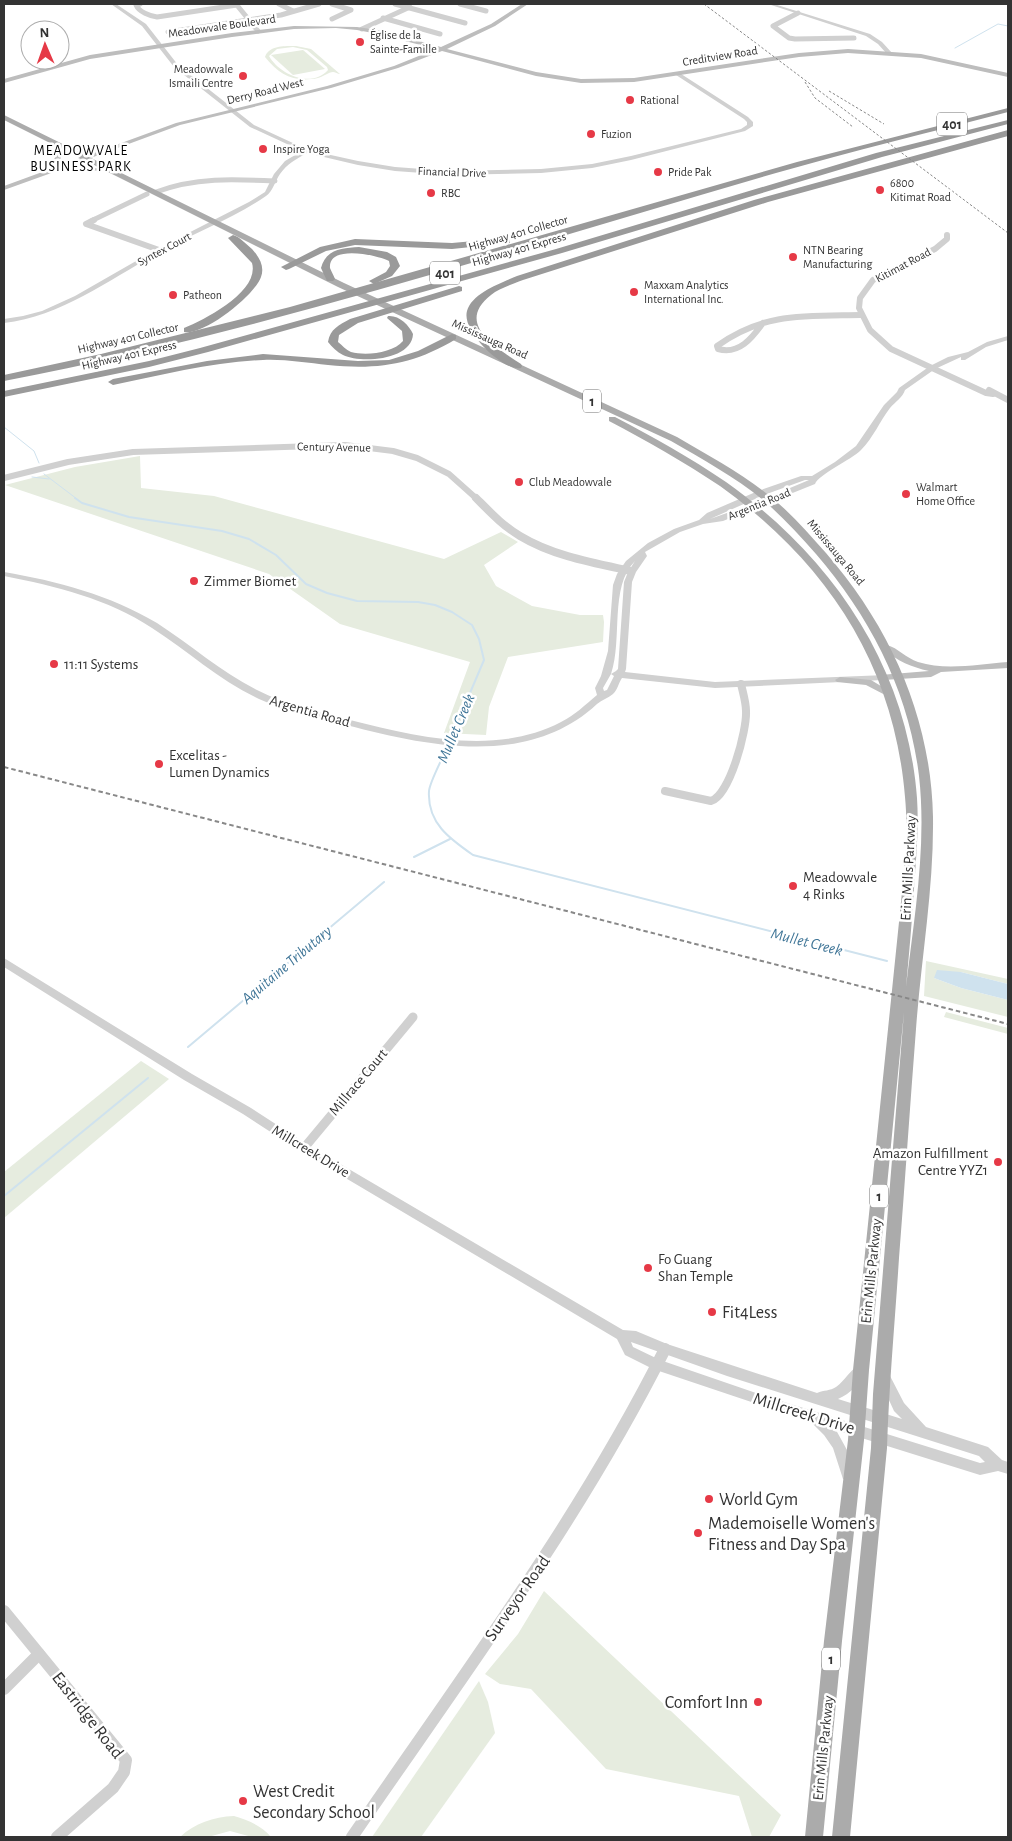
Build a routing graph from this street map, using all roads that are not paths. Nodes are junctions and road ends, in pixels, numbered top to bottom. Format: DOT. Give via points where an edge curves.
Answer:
graph roads {
  1 [pos="113,4"];
  2 [pos="140,4"];
  3 [pos="236,4"];
  4 [pos="279,4"];
  5 [pos="318,4"];
  6 [pos="332,4"];
  7 [pos="395,4"];
  8 [pos="417,4"];
  9 [pos="460,4"];
  10 [pos="514,4"];
  11 [pos="525,4"];
  12 [pos="770,4"];
  13 [pos="408,8"];
  14 [pos="293,11"];
  15 [pos="486,11"];
  16 [pos="798,13"];
  17 [pos="383,18"];
  18 [pos="332,19"];
  19 [pos="250,20"];
  20 [pos="465,23"];
  21 [pos="362,29"];
  22 [pos="258,31"];
  23 [pos="168,32"];
  24 [pos="440,34"];
  25 [pos="854,38"];
  26 [pos="160,46"];
  27 [pos="437,47"];
  28 [pos="444,49"];
  29 [pos="889,53"];
  30 [pos="678,74"];
  31 [pos="1008,75"];
  32 [pos="4,83"];
  33 [pos="231,109"];
  34 [pos="1008,110"];
  35 [pos="1008,116"];
  36 [pos="4,117"];
  37 [pos="1008,122"];
  38 [pos="4,126"];
  39 [pos="1008,132"];
  40 [pos="66,147"];
  41 [pos="94,148"];
  42 [pos="907,148"];
  43 [pos="306,150"];
  44 [pos="58,151"];
  45 [pos="102,153"];
  46 [pos="890,153"];
  47 [pos="70,157"];
  48 [pos="79,157"];
  49 [pos="87,158"];
  50 [pos="53,164"];
  51 [pos="62,167"];
  52 [pos="99,167"];
  53 [pos="275,181"];
  54 [pos="4,182"];
  55 [pos="4,188"];
  56 [pos="797,190"];
  57 [pos="156,192"];
  58 [pos="146,194"];
  59 [pos="650,207"];
  60 [pos="205,220"];
  61 [pos="218,226"];
  62 [pos="947,235"];
  63 [pos="233,238"];
  64 [pos="159,250"];
  65 [pos="290,264"];
  66 [pos="528,266"];
  67 [pos="330,284"];
  68 [pos="861,315"];
  69 [pos="392,318"];
  70 [pos="4,321"];
  71 [pos="763,323"];
  72 [pos="1008,338"];
  73 [pos="448,340"];
  74 [pos="164,343"];
  75 [pos="889,345"];
  76 [pos="517,366"];
  77 [pos="940,369"];
  78 [pos="4,373"];
  79 [pos="4,378"];
  80 [pos="4,385"];
  81 [pos="4,394"];
  82 [pos="30,396"];
  83 [pos="1008,400"];
  84 [pos="4,401"];
  85 [pos="4,478"];
  86 [pos="813,478"];
  87 [pos="750,486"];
  88 [pos="776,488"];
  89 [pos="731,489"];
  90 [pos="761,493"];
  91 [pos="783,495"];
  92 [pos="745,500"];
  93 [pos="770,500"];
  94 [pos="754,506"];
  95 [pos="735,509"];
  96 [pos="782,511"];
  97 [pos="766,517"];
  98 [pos="627,571"];
  99 [pos="4,574"];
  100 [pos="887,648"];
  101 [pos="1008,665"];
  102 [pos="933,669"];
  103 [pos="610,670"];
  104 [pos="621,671"];
  105 [pos="899,673"];
  106 [pos="882,674"];
  107 [pos="808,679"];
  108 [pos="840,680"];
  109 [pos="741,684"];
  110 [pos="889,694"];
  111 [pos="601,695"];
  112 [pos="665,791"];
  113 [pos="4,962"];
  114 [pos="413,1017"];
  115 [pos="903,1024"];
  116 [pos="304,1148"];
  117 [pos="621,1335"];
  118 [pos="665,1349"];
  119 [pos="657,1366"];
  120 [pos="861,1370"];
  121 [pos="883,1373"];
  122 [pos="772,1385"];
  123 [pos="808,1396"];
  124 [pos="768,1403"];
  125 [pos="859,1411"];
  126 [pos="806,1414"];
  127 [pos="880,1418"];
  128 [pos="857,1429"];
  129 [pos="923,1432"];
  130 [pos="879,1436"];
  131 [pos="1003,1466"];
  132 [pos="850,1481"];
  133 [pos="4,1611"];
  134 [pos="39,1654"];
  135 [pos="4,1689"];
  136 [pos="56,1837"];
  137 [pos="352,1837"];
  138 [pos="814,1837"];
  139 [pos="842,1837"];
  1 -- 26 [label="street, Financial Drive" via="144,26"];
  2 -- 3 [label="street" via="136,5 137,8 157,17"];
  3 -- 19 [label="street"];
  4 -- 14 [label="street"];
  5 -- 14 [label="street"];
  6 -- 18 [label="street" via="351,10"];
  7 -- 13 [label="street"];
  8 -- 13 [label="street"];
  9 -- 15 [label="street"];
  10 -- 27 [label="main road, Derry Road West" via="485,24"];
  11 -- 28 [label="main road, Derry Road West" via="493,25"];
  12 -- 16 [label="street"];
  13 -- 17 [label="street"];
  13 -- 20 [label="street"];
  14 -- 19 [label="street"];
  16 -- 25 [label="street" via="774,26 795,39"];
  16 -- 29 [label="street" via="868,35"];
  17 -- 21 [label="street"];
  17 -- 24 [label="street"];
  19 -- 22 [label="street"];
  19 -- 23 [label="street"];
  21 -- 22 [label="main road, Meadowvale Boulevard" via="310,26"];
  21 -- 27 [label="main road, Meadowvale Boulevard"];
  22 -- 26 [label="main road, Meadowvale Boulevard"];
  26 -- 32 [label="main road, Meadowvale Boulevard" via="70,61"];
  26 -- 33 [label="street, Financial Drive" via="176,66"];
  27 -- 28 [label="main road, Creditview Road"];
  27 -- 33 [label="main road, Derry Road West" via="357,75"];
  28 -- 30 [label="main road, Creditview Road" via="569,80 622,81"];
  28 -- 33 [label="main road, Derry Road West" via="354,80"];
  29 -- 30 [label="main road, Creditview Road" via="816,53"];
  29 -- 31 [label="main road, Creditview Road" via="948,60"];
  30 -- 43 [label="street, Financial Drive" via="746,118 750,126 623,160 516,173 395,169 350,162"];
  33 -- 41 [label="main road, Derry Road West" via="166,123"];
  33 -- 43 [label="street, Financial Drive" via="259,130"];
  33 -- 45 [label="main road, Derry Road West" via="178,124"];
  34 -- 42 [label="highway, Highway 401 Collector / 401"];
  35 -- 42 [label="highway, Highway 401 Express / 401"];
  36 -- 40 [label="main road, Mississauga Road / 1"];
  37 -- 42 [label="highway, Highway 401 Express / 401"];
  38 -- 44 [label="main road, Mississauga Road / 1"];
  39 -- 42 [label="highway, Highway 401 Collector / 401"];
  40 -- 41 [label="main road"];
  40 -- 48 [label="main road, Mississauga Road / 1"];
  41 -- 48 [label="main road, Derry Road West"];
  42 -- 46 [label="highway, Highway 401 Collector / 401"];
  42 -- 46 [label="highway, Highway 401 Express / 401"];
  42 -- 46 [label="highway, Highway 401 Collector / 401"];
  43 -- 53 [label="street, Syntex Court" via="287,162"];
  44 -- 47 [label="main road, Mississauga Road / 1"];
  44 -- 50 [label="main road" via="58,158"];
  45 -- 49 [label="main road, Derry Road West"];
  45 -- 52 [label="main road" via="98,158"];
  46 -- 56 [label="highway, Highway 401 Collector / 401"];
  46 -- 59 [label="highway, Highway 401 Collector / 401" via="774,171"];
  46 -- 80 [label="highway, Highway 401 Express / 401" via="219,336"];
  46 -- 81 [label="highway, Highway 401 Express / 401" via="204,350"];
  47 -- 48 [label="main road, Mississauga Road / 1"];
  47 -- 50 [label="main road"];
  48 -- 49 [label="main road, Mississauga Road / 1"];
  48 -- 51 [label="main road, Derry Road West"];
  48 -- 52 [label="main road, Mississauga Road / 1"];
  49 -- 52 [label="main road, Mississauga Road / 1"];
  50 -- 54 [label="main road"];
  51 -- 52 [label="main road"];
  51 -- 55 [label="main road, Derry Road West"];
  52 -- 57 [label="main road, Mississauga Road / 1"];
  52 -- 58 [label="main road, Mississauga Road / 1"];
  53 -- 57 [label="street" via="198,180 178,183"];
  53 -- 64 [label="street, Syntex Court" via="267,194"];
  56 -- 66 [label="highway, Highway 401 Collector / 401"];
  56 -- 76 [label="highway" via="520,278 488,292 472,310 472,326 484,342"];
  57 -- 60 [label="main road, Mississauga Road / 1"];
  58 -- 60 [label="main road, Mississauga Road / 1"];
  58 -- 64 [label="street" via="86,224"];
  59 -- 65 [label="highway" via="499,243 445,246 355,242 337,245"];
  59 -- 74 [label="highway, Highway 401 Collector / 401" via="474,259"];
  60 -- 61 [label="main road, Mississauga Road / 1"];
  61 -- 63 [label="main road, Mississauga Road / 1"];
  61 -- 65 [label="main road, Mississauga Road / 1"];
  62 -- 68 [label="street, Kitimat Road" via="947,239 935,249 873,280 860,298"];
  63 -- 65 [label="main road, Mississauga Road / 1"];
  63 -- 78 [label="highway" via="256,261 257,277 245,294 207,321 172,335 130,346"];
  64 -- 70 [label="street, Syntex Court" via="63,304 24,318"];
  65 -- 67 [label="main road, Mississauga Road / 1"];
  66 -- 69 [label="highway" via="354,321 334,334 333,342 349,354 365,357 394,352 404,346 408,334"];
  66 -- 82 [label="highway, Highway 401 Collector / 401" via="220,352"];
  67 -- 69 [label="main road, Mississauga Road / 1"];
  67 -- 73 [label="main road, Mississauga Road / 1" via="341,285 405,315"];
  67 -- 74 [label="highway" via="324,266 334,255 370,250 382,252 393,259 395,266 379,280"];
  68 -- 71 [label="street" via="792,316"];
  68 -- 75 [label="street" via="870,330"];
  69 -- 73 [label="main road, Mississauga Road / 1"];
  71 -- 71 [label="street" via="740,330 717,346 718,349 724,352 737,349 752,338"];
  72 -- 77 [label="street, Argentia Road" via="991,342"];
  73 -- 76 [label="main road, Mississauga Road / 1"];
  73 -- 82 [label="highway" via="411,358 388,363 234,359"];
  73 -- 89 [label="main road, Mississauga Road / 1" via="629,428 680,455"];
  74 -- 79 [label="highway, Highway 401 Collector / 401"];
  75 -- 77 [label="street" via="891,349"];
  76 -- 87 [label="main road, Mississauga Road / 1" via="674,439"];
  77 -- 83 [label="street"];
  77 -- 86 [label="street, Argentia Road" via="909,391 901,392 859,448"];
  82 -- 84 [label="highway, Highway 401 Collector / 401"];
  85 -- 98 [label="street, Century Avenue" via="132,452 338,446 382,449 439,468 459,481 509,529 536,544"];
  86 -- 88 [label="street, Argentia Road"];
  86 -- 91 [label="street, Argentia Road" via="812,482"];
  87 -- 88 [label="street"];
  87 -- 90 [label="main road, Mississauga Road / 1"];
  88 -- 90 [label="street, Argentia Road"];
  89 -- 92 [label="main road, Mississauga Road / 1"];
  89 -- 95 [label="street"];
  90 -- 92 [label="street, Argentia Road"];
  90 -- 93 [label="main road, Mississauga Road / 1"];
  91 -- 93 [label="street, Argentia Road"];
  91 -- 96 [label="street" via="780,502"];
  92 -- 94 [label="main road, Mississauga Road / 1"];
  92 -- 95 [label="street, Argentia Road"];
  93 -- 94 [label="street, Argentia Road"];
  93 -- 96 [label="main road, Mississauga Road / 1"];
  94 -- 95 [label="street, Argentia Road"];
  94 -- 97 [label="main road, Mississauga Road / 1"];
  95 -- 97 [label="street"];
  95 -- 98 [label="street, Argentia Road" via="718,520 701,522 662,538 642,553 635,554"];
  96 -- 100 [label="main road, Mississauga Road / 1" via="843,580"];
  97 -- 106 [label="main road, Mississauga Road / 1" via="836,589 866,639"];
  98 -- 103 [label="street, Argentia Road" via="616,591"];
  98 -- 104 [label="street"];
  99 -- 111 [label="street, Argentia Road" via="68,587 140,617 252,692 275,703 438,743 502,743 533,736 580,715"];
  100 -- 102 [label="main road" via="902,659"];
  100 -- 105 [label="main road, Mississauga Road / 1"];
  101 -- 102 [label="main road"];
  102 -- 105 [label="main road" via="931,674"];
  103 -- 104 [label="street"];
  103 -- 111 [label="street, Argentia Road" via="599,688"];
  104 -- 109 [label="street" via="641,677 702,684"];
  104 -- 111 [label="street, Argentia Road" via="610,692"];
  105 -- 106 [label="main road"];
  105 -- 115 [label="main road, Erin Mills Parkway / 1" via="912,710 922,755 926,797 926,850 918,943"];
  106 -- 107 [label="street" via="814,675"];
  106 -- 108 [label="street"];
  106 -- 110 [label="main road, Erin Mills Parkway / 1"];
  107 -- 108 [label="street"];
  107 -- 109 [label="street"];
  108 -- 110 [label="main road" via="868,682"];
  109 -- 112 [label="street" via="745,726 721,795 711,801"];
  110 -- 115 [label="main road, Erin Mills Parkway / 1" via="899,724 911,796 912,840"];
  113 -- 116 [label="street, Millcreek Drive"];
  114 -- 116 [label="street, Millrace Court"];
  115 -- 120 [label="main road, Erin Mills Parkway / 1"];
  115 -- 121 [label="main road, Erin Mills Parkway / 1"];
  116 -- 117 [label="street, Millcreek Drive"];
  117 -- 118 [label="street, Millcreek Drive" via="636,1337"];
  117 -- 119 [label="street, Millcreek Drive" via="629,1351"];
  118 -- 119 [label="street, Surveyor Road"];
  118 -- 122 [label="street, Millcreek Drive"];
  119 -- 124 [label="street, Millcreek Drive"];
  119 -- 137 [label="street, Surveyor Road" via="532,1578"];
  120 -- 123 [label="street" via="838,1394"];
  120 -- 125 [label="main road, Erin Mills Parkway / 1"];
  121 -- 127 [label="main road, Erin Mills Parkway / 1"];
  121 -- 129 [label="street" via="899,1407"];
  122 -- 123 [label="street, Millcreek Drive"];
  122 -- 124 [label="street"];
  123 -- 125 [label="street, Millcreek Drive"];
  124 -- 126 [label="street, Millcreek Drive"];
  125 -- 127 [label="street, Millcreek Drive"];
  125 -- 128 [label="main road, Erin Mills Parkway / 1"];
  126 -- 128 [label="street, Millcreek Drive"];
  126 -- 132 [label="street" via="835,1438"];
  127 -- 129 [label="street, Millcreek Drive"];
  127 -- 130 [label="main road, Erin Mills Parkway / 1"];
  128 -- 130 [label="street, Millcreek Drive"];
  128 -- 132 [label="main road, Erin Mills Parkway / 1"];
  129 -- 131 [label="street, Millcreek Drive" via="983,1451"];
  130 -- 131 [label="street, Millcreek Drive" via="980,1469"];
  130 -- 139 [label="main road, Erin Mills Parkway / 1"];
  132 -- 138 [label="main road, Erin Mills Parkway / 1"];
  133 -- 134 [label="street, Eastridge Road"];
  134 -- 135 [label="street"];
  134 -- 136 [label="street, Eastridge Road" via="126,1760 124,1772 113,1788"];
}
